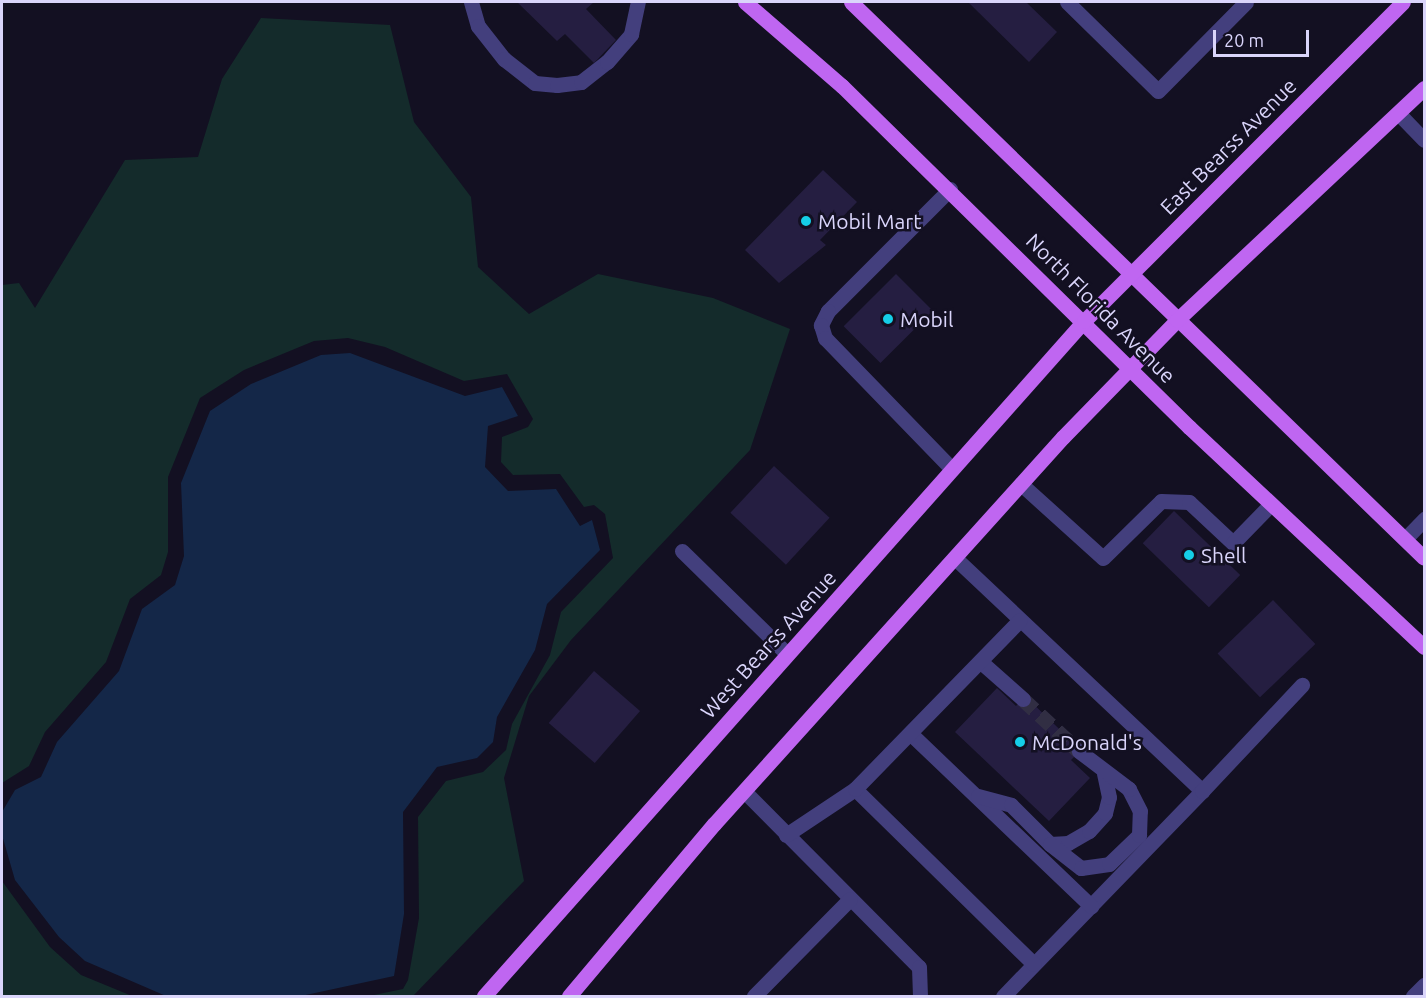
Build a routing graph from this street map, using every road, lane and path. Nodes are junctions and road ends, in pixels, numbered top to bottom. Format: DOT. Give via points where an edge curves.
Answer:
graph roads {
  1 [pos="471,2"];
  2 [pos="638,2"];
  3 [pos="745,2"];
  4 [pos="851,2"];
  5 [pos="1069,2"];
  6 [pos="1246,2"];
  7 [pos="1403,2"];
  8 [pos="1425,88"];
  9 [pos="1399,114"];
  10 [pos="1425,140"];
  11 [pos="950,189"];
  12 [pos="1130,274"];
  13 [pos="1177,320"];
  14 [pos="1084,321"];
  15 [pos="1130,367"];
  16 [pos="952,469"];
  17 [pos="1021,484"];
  18 [pos="1271,504"];
  19 [pos="1425,519"];
  20 [pos="1404,539"];
  21 [pos="682,551"];
  22 [pos="955,558"];
  23 [pos="1425,558"];
  24 [pos="1020,620"];
  25 [pos="1425,647"];
  26 [pos="787,654"];
  27 [pos="981,662"];
  28 [pos="1302,685"];
  29 [pos="1023,699"];
  30 [pos="912,735"];
  31 [pos="1079,751"];
  32 [pos="1104,774"];
  33 [pos="855,789"];
  34 [pos="744,791"];
  35 [pos="1202,791"];
  36 [pos="975,796"];
  37 [pos="786,835"];
  38 [pos="1050,844"];
  39 [pos="850,898"];
  40 [pos="1091,906"];
  41 [pos="1034,964"];
  42 [pos="1425,985"];
  43 [pos="484,996"];
  44 [pos="569,996"];
  45 [pos="754,996"];
  46 [pos="920,996"];
  47 [pos="1003,996"];
  48 [pos="1413,996"];
  1 -- 2 [label="lane" via="478,26 504,58 535,83 557,85 581,82 607,62 631,34"];
  3 -- 11 [label="main road, North Florida Avenue"];
  4 -- 12 [label="main road, North Florida Avenue"];
  5 -- 6 [label="lane" via="1158,91"];
  7 -- 12 [label="main road, East Bearss Avenue"];
  8 -- 9 [label="main road"];
  9 -- 10 [label="lane"];
  9 -- 13 [label="main road"];
  11 -- 14 [label="main road, North Florida Avenue"];
  11 -- 16 [label="lane" via="828,311 821,325 825,338"];
  12 -- 13 [label="main road, North Florida Avenue"];
  12 -- 14 [label="main road, East Bearss Avenue"];
  13 -- 15 [label="main road"];
  13 -- 20 [label="main road, North Florida Avenue"];
  14 -- 15 [label="main road, North Florida Avenue"];
  14 -- 16 [label="main road, West Bearss Avenue"];
  15 -- 17 [label="main road"];
  15 -- 18 [label="main road, North Florida Avenue"];
  16 -- 26 [label="main road, West Bearss Avenue"];
  17 -- 18 [label="lane" via="1103,558 1161,501 1190,502 1233,543"];
  17 -- 22 [label="main road"];
  18 -- 25 [label="main road, North Florida Avenue"];
  19 -- 20 [label="lane"];
  20 -- 23 [label="main road, North Florida Avenue"];
  21 -- 26 [label="lane"];
  22 -- 24 [label="lane"];
  22 -- 34 [label="main road"];
  24 -- 27 [label="lane"];
  24 -- 35 [label="lane"];
  26 -- 43 [label="main road, West Bearss Avenue"];
  27 -- 29 [label="lane"];
  27 -- 30 [label="lane"];
  28 -- 35 [label="lane"];
  30 -- 33 [label="lane"];
  30 -- 36 [label="lane"];
  31 -- 32 [label="lane"];
  32 -- 38 [label="lane" via="1109,797 1105,813 1089,831 1068,843"];
  32 -- 38 [label="lane" via="1129,789 1140,811 1139,835 1109,864 1081,868"];
  33 -- 37 [label="lane"];
  33 -- 41 [label="lane"];
  34 -- 37 [label="lane"];
  34 -- 44 [label="main road"];
  35 -- 40 [label="lane"];
  36 -- 38 [label="lane" via="1011,805"];
  36 -- 40 [label="lane"];
  37 -- 39 [label="lane"];
  39 -- 45 [label="lane"];
  39 -- 46 [label="lane" via="919,967"];
  40 -- 41 [label="lane"];
  41 -- 47 [label="lane"];
  42 -- 48 [label="lane"];
}
